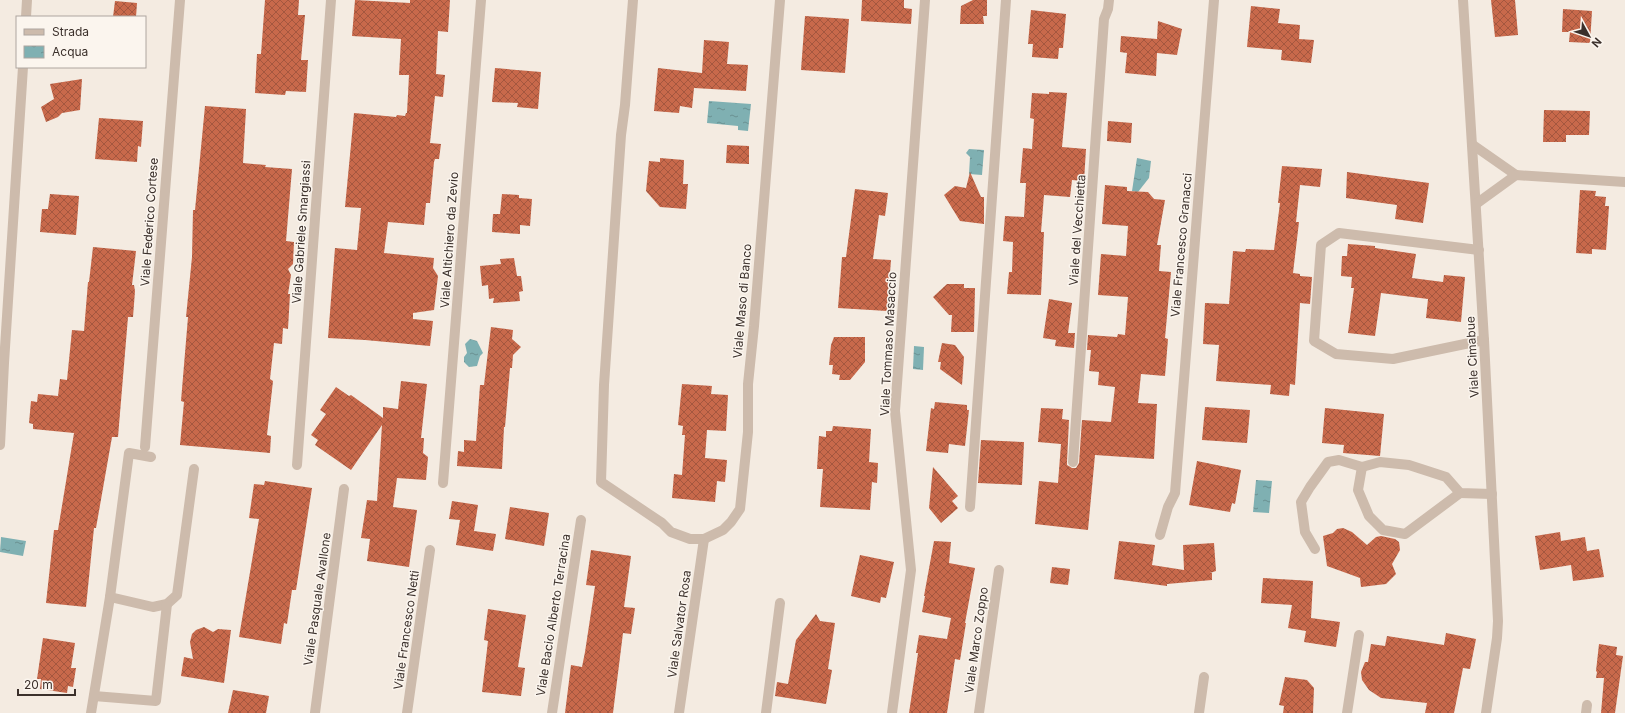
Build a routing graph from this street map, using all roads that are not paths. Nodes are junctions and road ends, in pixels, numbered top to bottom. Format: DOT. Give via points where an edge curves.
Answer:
graph roads {
  1 [pos="27,0"];
  2 [pos="180,0"];
  3 [pos="331,0"];
  4 [pos="481,0"];
  5 [pos="633,0"];
  6 [pos="780,0"];
  7 [pos="925,0"];
  8 [pos="1006,0"];
  9 [pos="1109,0"];
  10 [pos="1214,0"];
  11 [pos="1463,0"];
  12 [pos="26,16"];
  13 [pos="22,68"];
  14 [pos="1473,145"];
  15 [pos="1516,175"];
  16 [pos="1625,182"];
  17 [pos="1476,204"];
  18 [pos="1479,250"];
  19 [pos="1484,340"];
  20 [pos="0,445"];
  21 [pos="145,447"];
  22 [pos="151,456"];
  23 [pos="1073,462"];
  24 [pos="297,465"];
  25 [pos="1362,467"];
  26 [pos="194,469"];
  27 [pos="443,483"];
  28 [pos="344,489"];
  29 [pos="1460,493"];
  30 [pos="1492,494"];
  31 [pos="970,506"];
  32 [pos="581,520"];
  33 [pos="1160,536"];
  34 [pos="704,539"];
  35 [pos="1315,549"];
  36 [pos="430,550"];
  37 [pos="999,570"];
  38 [pos="110,597"];
  39 [pos="780,603"];
  40 [pos="167,604"];
  41 [pos="1359,635"];
  42 [pos="1204,677"];
  43 [pos="94,696"];
  44 [pos="92,713"];
  45 [pos="314,713"];
  46 [pos="407,713"];
  47 [pos="552,713"];
  48 [pos="679,713"];
  49 [pos="766,713"];
  50 [pos="892,713"];
  51 [pos="979,713"];
  52 [pos="1199,713"];
  53 [pos="1347,713"];
  54 [pos="1486,713"];
  1 -- 12 [label="street"];
  2 -- 21 [label="street, Viale Federico Cortese"];
  3 -- 24 [label="street, Viale Gabriele Smargiassi"];
  4 -- 27 [label="street, Viale Altichiero da Zevio"];
  5 -- 34 [label="street" via="604,385 601,482 662,523 671,532 690,539"];
  6 -- 34 [label="street, Viale Maso di Banco" via="740,509 723,530"];
  7 -- 50 [label="street, Viale Tommaso Masaccio" via="895,411 911,570"];
  8 -- 31 [label="street"];
  9 -- 23 [label="street, Viale del Vecchietta" via="1104,18"];
  10 -- 33 [label="street, Viale Francesco Granacci" via="1175,492"];
  11 -- 14 [label="street, Viale Cimabue"];
  13 -- 20 [label="street"];
  14 -- 15 [label="street"];
  14 -- 17 [label="street, Viale Cimabue"];
  15 -- 16 [label="street"];
  15 -- 17 [label="street"];
  17 -- 18 [label="street, Viale Cimabue"];
  18 -- 19 [label="street, Viale Cimabue"];
  18 -- 19 [label="street" via="1339,233 1321,245 1314,342 1336,354 1393,359"];
  19 -- 30 [label="street, Viale Cimabue"];
  22 -- 38 [label="street" via="129,454"];
  25 -- 29 [label="street" via="1380,462 1410,465 1446,477"];
  25 -- 29 [label="street" via="1358,490 1369,516 1383,530 1405,534"];
  25 -- 35 [label="street" via="1339,460 1328,462 1301,502 1305,532"];
  26 -- 40 [label="street" via="177,595"];
  28 -- 45 [label="street, Viale Pasquale Avallone"];
  29 -- 30 [label="street"];
  30 -- 54 [label="street, Viale Cimabue" via="1498,622"];
  32 -- 47 [label="street, Viale Bacio Alberto Terracina"];
  34 -- 48 [label="street, Viale Salvator Rosa"];
  36 -- 46 [label="street, Viale Francesco Netti"];
  37 -- 51 [label="street, Viale Marco Zoppo"];
  38 -- 40 [label="street" via="153,607"];
  38 -- 43 [label="street"];
  39 -- 49 [label="street"];
  40 -- 43 [label="street" via="156,701"];
  41 -- 53 [label="street"];
  42 -- 52 [label="street"];
  43 -- 44 [label="street"];
}
